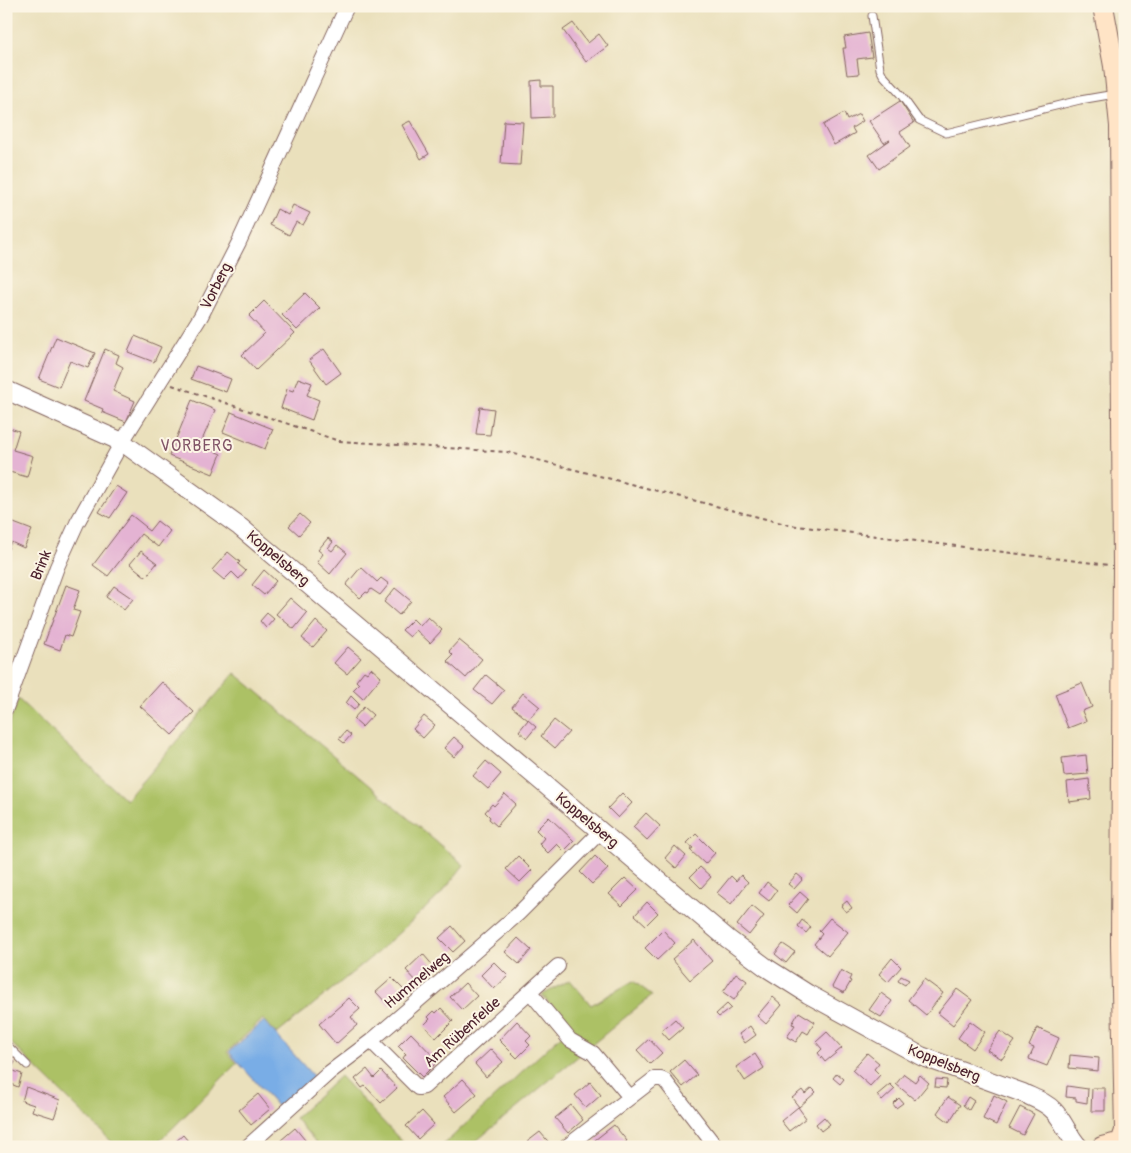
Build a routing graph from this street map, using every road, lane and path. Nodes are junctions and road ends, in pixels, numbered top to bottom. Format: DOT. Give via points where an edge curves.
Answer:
graph roads {
  1 [pos="347,6"];
  2 [pos="1103,6"];
  3 [pos="872,16"];
  4 [pos="1117,94"];
  5 [pos="1122,125"];
  6 [pos="160,381"];
  7 [pos="6,390"];
  8 [pos="122,442"];
  9 [pos="1124,567"];
  10 [pos="6,708"];
  11 [pos="601,831"];
  12 [pos="558,966"];
  13 [pos="530,992"];
  14 [pos="371,1041"];
  15 [pos="6,1044"];
  16 [pos="27,1065"];
  17 [pos="630,1097"];
  18 [pos="1124,1098"];
  19 [pos="249,1146"];
  20 [pos="1116,1146"];
  21 [pos="566,1147"];
  22 [pos="716,1147"];
  23 [pos="1079,1147"];
  1 -- 6 [label="street, Vorberg" via="239,242 201,316"];
  2 -- 4 [label="main road"];
  3 -- 4 [label="lane" via="883,75 919,120 946,133"];
  4 -- 5 [label="main road"];
  5 -- 9 [label="main road"];
  6 -- 8 [label="street, Vorberg"];
  6 -- 9 [label="path" via="339,441 507,452 789,524"];
  7 -- 8 [label="street"];
  8 -- 10 [label="street, Brink" via="77,523 57,567"];
  8 -- 11 [label="street, Koppelsberg" via="240,527"];
  9 -- 18 [label="main road" via="1121,944"];
  11 -- 14 [label="street, Hummelweg" via="518,914"];
  11 -- 23 [label="street, Koppelsberg" via="767,968 921,1056 1038,1100 1054,1110"];
  12 -- 13 [label="street, Am Rübenfelde"];
  13 -- 14 [label="street, Am Rübenfelde" via="424,1087 418,1088"];
  13 -- 17 [label="street" via="570,1040 593,1053"];
  14 -- 19 [label="street, Hummelweg" via="330,1072"];
  15 -- 16 [label="lane"];
  17 -- 21 [label="street"];
  17 -- 22 [label="street" via="654,1079 661,1078"];
  18 -- 20 [label="main road" via="1125,1132"];
}
